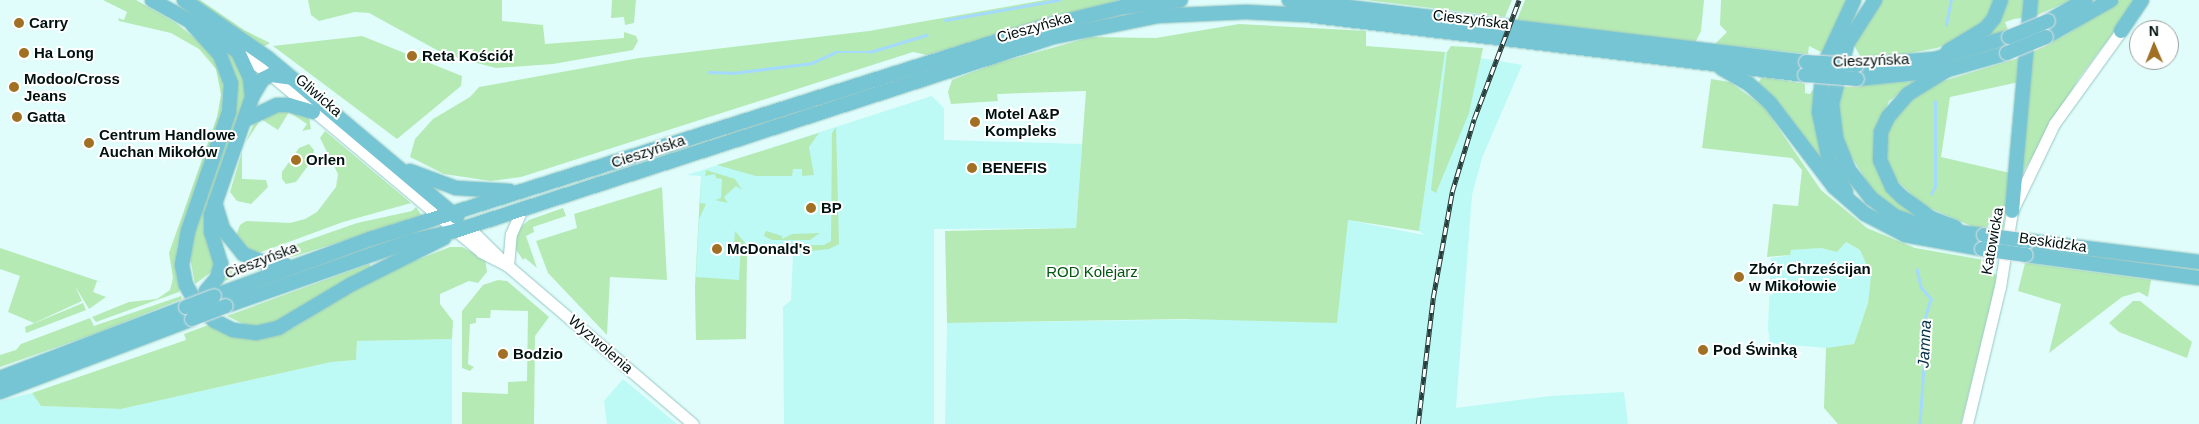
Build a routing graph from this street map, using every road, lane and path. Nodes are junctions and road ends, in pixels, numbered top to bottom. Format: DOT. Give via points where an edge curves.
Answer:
graph roads {
  1 [pos="152,0"];
  2 [pos="184,0"];
  3 [pos="1181,0"];
  4 [pos="1289,0"];
  5 [pos="1854,0"];
  6 [pos="1875,0"];
  7 [pos="2001,0"];
  8 [pos="2031,0"];
  9 [pos="2085,0"];
  10 [pos="2111,0"];
  11 [pos="2142,0"];
  12 [pos="192,24"];
  13 [pos="2121,31"];
  14 [pos="238,52"];
  15 [pos="268,58"];
  16 [pos="1935,59"];
  17 [pos="1716,65"];
  18 [pos="1805,69"];
  19 [pos="1947,70"];
  20 [pos="1857,72"];
  21 [pos="271,75"];
  22 [pos="293,78"];
  23 [pos="252,97"];
  24 [pos="313,112"];
  25 [pos="246,117"];
  26 [pos="396,164"];
  27 [pos="521,192"];
  28 [pos="215,203"];
  29 [pos="1853,204"];
  30 [pos="522,210"];
  31 [pos="2012,211"];
  32 [pos="453,214"];
  33 [pos="438,218"];
  34 [pos="468,227"];
  35 [pos="455,231"];
  36 [pos="1984,235"];
  37 [pos="2199,262"];
  38 [pos="292,265"];
  39 [pos="508,266"];
  40 [pos="2199,278"];
  41 [pos="210,294"];
  42 [pos="189,313"];
  43 [pos="0,378"];
  44 [pos="0,392"];
  45 [pos="693,424"];
  46 [pos="1967,424"];
  1 -- 12 [label="main road, Gliwicka"];
  2 -- 15 [label="main road, Gliwicka"];
  3 -- 27 [label="main road, Cieszyńska" via="1123,7 1045,26"];
  4 -- 18 [label="main road, Cieszyńska"];
  5 -- 29 [label="main road" via="1824,66 1819,112 1829,160"];
  6 -- 36 [label="main road" via="1847,44 1832,104 1836,138 1849,170 1871,198 1895,216 1931,229"];
  7 -- 16 [label="main road" via="1986,28"];
  8 -- 31 [label="main road"];
  9 -- 16 [label="main road, Cieszyńska, bridge" via="2009,37"];
  10 -- 19 [label="main road, Cieszyńska, bridge" via="2046,37 2007,53"];
  11 -- 13 [label="main road"];
  12 -- 14 [label="main road, Gliwicka" via="215,35"];
  12 -- 35 [label="main road" via="220,55 231,84 229,112 188,231 182,265 186,285 199,308 215,321 233,330 256,333 278,328 350,285 418,253"];
  13 -- 31 [label="street, Katowicka" via="2054,124"];
  14 -- 21 [label="street, Gliwicka"];
  14 -- 23 [label="main road" via="250,78"];
  15 -- 21 [label="main road"];
  15 -- 22 [label="main road, Gliwicka"];
  16 -- 20 [label="main road, Cieszyńska"];
  17 -- 18 [label="main road, Cieszyńska"];
  17 -- 29 [label="main road, Beskidzka" via="1750,84 1770,103 1834,187"];
  17 -- 30 [label="main road, Cieszyńska" via="1306,15 1246,12 1157,16 1045,40"];
  18 -- 20 [label="main road, bridge"];
  19 -- 20 [label="main road, Cieszyńska"];
  19 -- 36 [label="main road" via="1908,94 1892,111 1881,132 1880,160 1892,187 1916,209 1948,225"];
  21 -- 22 [label="main road"];
  21 -- 23 [label="main road" via="263,80"];
  21 -- 24 [label="street, Gliwicka"];
  21 -- 25 [label="main road"];
  22 -- 26 [label="main road, Gliwicka"];
  23 -- 25 [label="main road"];
  24 -- 25 [label="main road" via="289,104 276,105"];
  24 -- 33 [label="street, Gliwicka"];
  25 -- 28 [label="main road"];
  26 -- 27 [label="main road" via="456,188"];
  26 -- 32 [label="main road, Gliwicka"];
  27 -- 32 [label="main road, Cieszyńska"];
  28 -- 38 [label="main road" via="223,229 243,254 274,265"];
  28 -- 41 [label="main road" via="210,224 221,264"];
  29 -- 40 [label="main road, Beskidzka, bridge" via="1864,214 1905,236"];
  30 -- 34 [label="main road, Cieszyńska"];
  30 -- 39 [label="street" via="511,234"];
  31 -- 46 [label="street, Katowicka" via="2000,287"];
  32 -- 33 [label="main road, Cieszyńska"];
  32 -- 34 [label="main road, Gliwicka"];
  33 -- 35 [label="street, Gliwicka"];
  33 -- 38 [label="main road, Cieszyńska"];
  34 -- 35 [label="main road, Cieszyńska"];
  34 -- 39 [label="street, Wyzwolenia"];
  35 -- 39 [label="street, Wyzwolenia" via="481,252"];
  35 -- 42 [label="main road, Cieszyńska, bridge" via="404,244 226,306"];
  36 -- 37 [label="main road, Beskidzka, bridge"];
  38 -- 41 [label="main road, Cieszyńska"];
  39 -- 45 [label="street, Wyzwolenia"];
  41 -- 42 [label="main road, Cieszyńska, bridge"];
  42 -- 43 [label="main road"];
  42 -- 44 [label="main road"];
}
